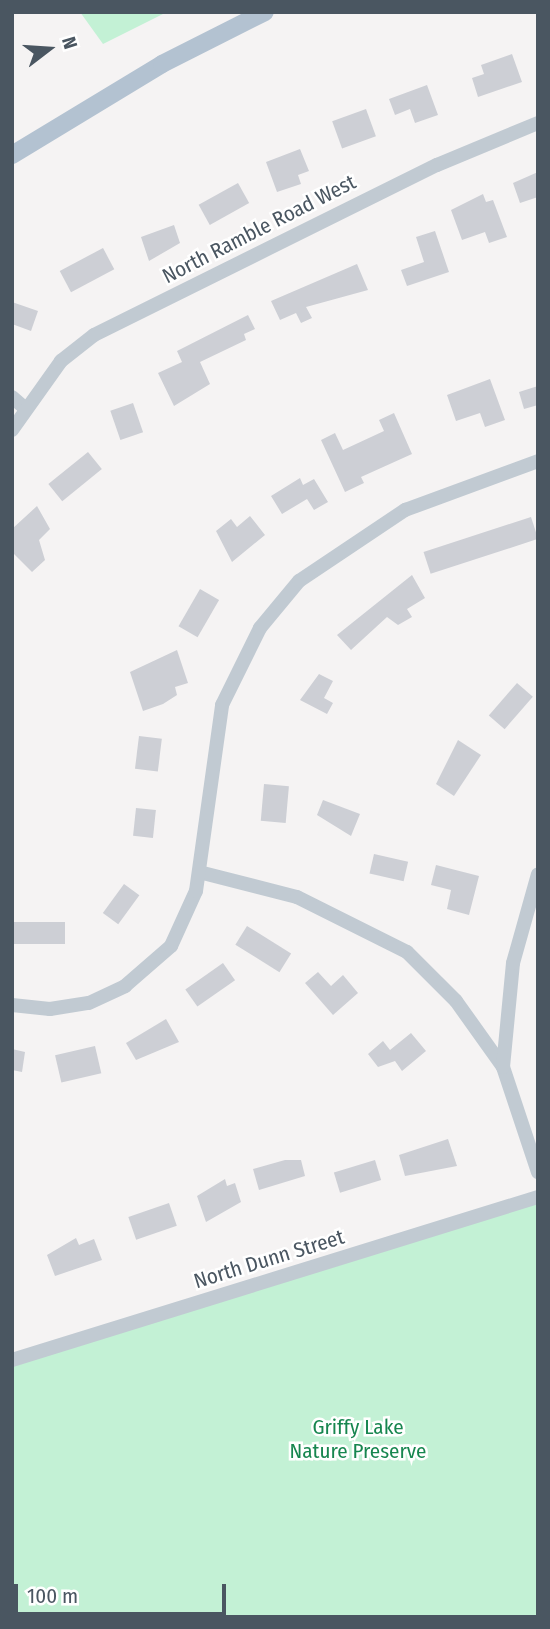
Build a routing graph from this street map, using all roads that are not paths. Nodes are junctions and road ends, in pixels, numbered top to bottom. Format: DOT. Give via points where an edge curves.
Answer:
graph roads {
  1 [pos="265,12"];
  2 [pos="538,123"];
  3 [pos="12,155"];
  4 [pos="12,397"];
  5 [pos="26,409"];
  6 [pos="12,430"];
  7 [pos="538,461"];
  8 [pos="199,872"];
  9 [pos="538,874"];
  10 [pos="12,1005"];
  11 [pos="503,1067"];
  12 [pos="538,1172"];
  13 [pos="538,1198"];
  14 [pos="12,1360"];
  1 -- 3 [label="main road" via="162,64"];
  2 -- 5 [label="street, North Ramble Road West" via="437,165 94,335 61,361"];
  4 -- 5 [label="street"];
  5 -- 6 [label="street, North Ramble Road West"];
  7 -- 8 [label="street" via="405,510 319,565 280,602 245,654 222,705"];
  8 -- 10 [label="street" via="183,928 134,980 71,1008"];
  8 -- 11 [label="street" via="297,897 407,952 456,1002"];
  9 -- 11 [label="street" via="513,962"];
  11 -- 12 [label="street"];
  13 -- 14 [label="street, North Dunn Street"];
}
